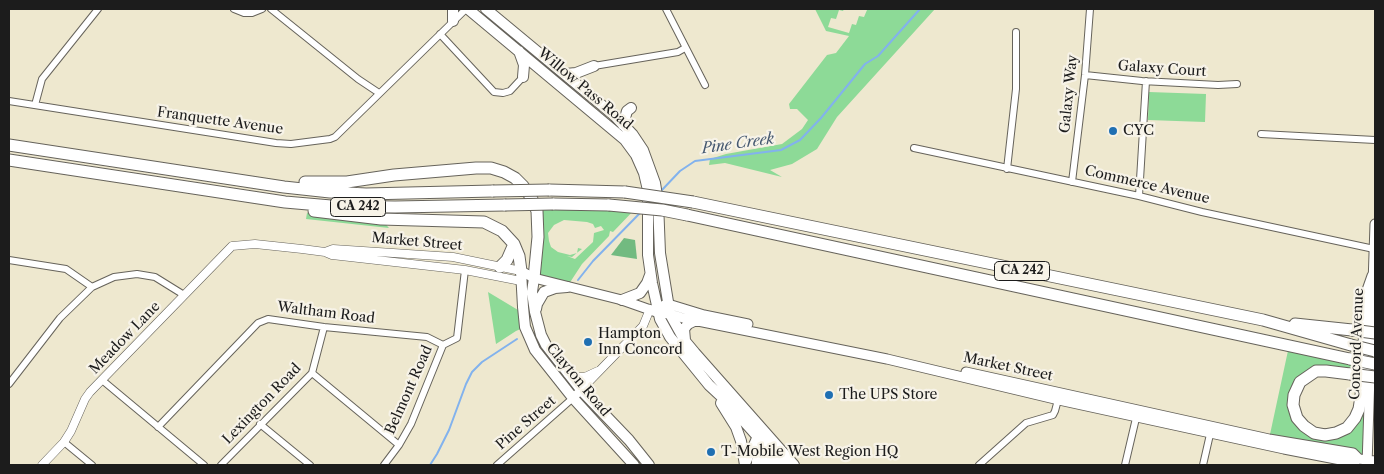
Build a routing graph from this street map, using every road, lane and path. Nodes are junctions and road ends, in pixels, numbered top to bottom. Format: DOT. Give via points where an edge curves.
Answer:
graph roads {
  1 [pos="98,9"];
  2 [pos="234,9"];
  3 [pos="262,9"];
  4 [pos="271,9"];
  5 [pos="453,9"];
  6 [pos="467,9"];
  7 [pos="486,9"];
  8 [pos="666,9"];
  9 [pos="1090,9"];
  10 [pos="453,21"];
  11 [pos="1016,32"];
  12 [pos="440,34"];
  13 [pos="685,48"];
  14 [pos="518,50"];
  15 [pos="594,66"];
  16 [pos="566,74"];
  17 [pos="1084,76"];
  18 [pos="523,77"];
  19 [pos="1146,81"];
  20 [pos="1237,84"];
  21 [pos="705,85"];
  22 [pos="379,93"];
  23 [pos="587,93"];
  24 [pos="9,101"];
  25 [pos="35,105"];
  26 [pos="631,108"];
  27 [pos="623,124"];
  28 [pos="1262,134"];
  29 [pos="1375,140"];
  30 [pos="9,145"];
  31 [pos="914,148"];
  32 [pos="9,160"];
  33 [pos="1007,168"];
  34 [pos="213,176"];
  35 [pos="1072,182"];
  36 [pos="212,190"];
  37 [pos="1139,196"];
  38 [pos="653,199"];
  39 [pos="1375,224"];
  40 [pos="244,244"];
  41 [pos="514,244"];
  42 [pos="1375,249"];
  43 [pos="325,252"];
  44 [pos="9,260"];
  45 [pos="500,267"];
  46 [pos="464,270"];
  47 [pos="651,274"];
  48 [pos="521,276"];
  49 [pos="1373,276"];
  50 [pos="534,278"];
  51 [pos="567,287"];
  52 [pos="92,288"];
  53 [pos="184,295"];
  54 [pos="622,300"];
  55 [pos="655,309"];
  56 [pos="669,309"];
  57 [pos="535,312"];
  58 [pos="1263,320"];
  59 [pos="702,321"];
  60 [pos="324,327"];
  61 [pos="761,327"];
  62 [pos="737,328"];
  63 [pos="1375,333"];
  64 [pos="786,338"];
  65 [pos="685,341"];
  66 [pos="443,345"];
  67 [pos="1375,351"];
  68 [pos="1375,364"];
  69 [pos="602,370"];
  70 [pos="312,372"];
  71 [pos="568,374"];
  72 [pos="1375,377"];
  73 [pos="102,380"];
  74 [pos="9,384"];
  75 [pos="709,385"];
  76 [pos="582,391"];
  77 [pos="1059,396"];
  78 [pos="573,398"];
  79 [pos="1137,413"];
  80 [pos="260,424"];
  81 [pos="158,427"];
  82 [pos="1211,430"];
  83 [pos="761,437"];
  84 [pos="64,442"];
  85 [pos="399,444"];
  86 [pos="1367,461"];
  87 [pos="757,463"];
  88 [pos="781,464"];
  89 [pos="42,465"];
  90 [pos="92,465"];
  91 [pos="204,465"];
  92 [pos="221,465"];
  93 [pos="310,465"];
  94 [pos="384,465"];
  95 [pos="496,465"];
  96 [pos="634,465"];
  97 [pos="649,465"];
  98 [pos="745,465"];
  99 [pos="794,465"];
  100 [pos="980,465"];
  101 [pos="1124,465"];
  102 [pos="1203,465"];
  1 -- 25 [label="street" via="42,79"];
  2 -- 3 [label="street" via="244,13"];
  4 -- 22 [label="street" via="358,80"];
  5 -- 10 [label="main road"];
  6 -- 10 [label="street, Franquette Avenue"];
  6 -- 14 [label="main road, Willow Pass Road"];
  7 -- 16 [label="main road, Willow Pass Road"];
  8 -- 13 [label="street"];
  9 -- 17 [label="street, Galaxy Way"];
  10 -- 12 [label="street, Franquette Avenue"];
  11 -- 33 [label="street" via="1016,89"];
  12 -- 18 [label="street" via="494,92 510,91"];
  12 -- 22 [label="street, Franquette Avenue"];
  13 -- 15 [label="street" via="678,52"];
  13 -- 21 [label="street"];
  14 -- 18 [label="main road" via="524,65"];
  14 -- 38 [label="main road, Willow Pass Road" via="625,140 636,155"];
  15 -- 16 [label="main road" via="576,74"];
  15 -- 23 [label="main road" via="586,80"];
  16 -- 23 [label="main road, Willow Pass Road"];
  17 -- 19 [label="street, Galaxy Court"];
  17 -- 35 [label="street, Galaxy Way"];
  19 -- 20 [label="street, Galaxy Court"];
  19 -- 37 [label="street"];
  22 -- 25 [label="street, Franquette Avenue" via="333,138 291,144"];
  23 -- 27 [label="main road, Willow Pass Road"];
  24 -- 25 [label="street, Franquette Avenue"];
  26 -- 27 [label="main road"];
  27 -- 38 [label="main road, Willow Pass Road" via="643,150 650,167"];
  28 -- 29 [label="street"];
  30 -- 34 [label="highway, CA 242"];
  31 -- 33 [label="street, Commerce Avenue"];
  32 -- 36 [label="highway, CA 242"];
  33 -- 35 [label="street, Commerce Avenue"];
  34 -- 50 [label="highway" via="328,183 476,168 498,170 524,186 536,211 538,237"];
  34 -- 58 [label="highway, CA 242, bridge" via="284,187 366,194 549,190 625,192 693,202"];
  35 -- 37 [label="street, Commerce Avenue"];
  36 -- 41 [label="highway" via="321,213 381,219 484,222 502,231"];
  36 -- 68 [label="highway, CA 242, bridge" via="331,206 609,204 662,210"];
  37 -- 42 [label="street, Commerce Avenue"];
  38 -- 47 [label="main road, Willow Pass Road" via="647,242"];
  38 -- 56 [label="main road, Willow Pass Road"];
  39 -- 42 [label="main road, Concord Avenue"];
  40 -- 43 [label="street, Market Street"];
  40 -- 53 [label="street, Meadow Lane" via="232,246"];
  41 -- 45 [label="highway" via="508,260"];
  41 -- 48 [label="highway"];
  42 -- 49 [label="main road, Concord Avenue"];
  43 -- 45 [label="street, Market Street" via="333,249 453,257"];
  43 -- 46 [label="street, Market Street"];
  44 -- 52 [label="street" via="66,269"];
  45 -- 48 [label="street, Market Street"];
  46 -- 48 [label="street, Market Street"];
  46 -- 66 [label="street, Belmont Road" via="457,338"];
  47 -- 54 [label="main road" via="640,293"];
  47 -- 55 [label="main road, Willow Pass Road"];
  48 -- 50 [label="main road, Market Street"];
  48 -- 78 [label="main road, Clayton Road" via="525,327 535,350"];
  49 -- 72 [label="highway, bridge" via="1367,293 1361,396 1356,418 1347,428 1325,435 1314,433 1297,418 1294,395 1300,382 1316,372 1326,371 1350,374"];
  49 -- 86 [label="main road, Concord Avenue"];
  50 -- 51 [label="main road, Market Street"];
  50 -- 57 [label="main road, Clayton Road"];
  51 -- 54 [label="main road, Market Street"];
  51 -- 57 [label="main road" via="544,292"];
  52 -- 53 [label="street" via="114,277 137,274 155,277"];
  52 -- 74 [label="street" via="60,318"];
  53 -- 73 [label="street, Meadow Lane"];
  54 -- 55 [label="main road, Market Street"];
  55 -- 56 [label="main road, Market Street"];
  55 -- 69 [label="street, Pine Street"];
  55 -- 75 [label="main road, Willow Pass Road" via="670,337"];
  56 -- 59 [label="main road, Market Street" via="683,318"];
  56 -- 61 [label="main road, Market Street"];
  56 -- 65 [label="main road, Willow Pass Road"];
  57 -- 71 [label="main road, Clayton Road" via="544,340"];
  58 -- 63 [label="highway, bridge"];
  58 -- 67 [label="highway, CA 242, bridge"];
  59 -- 62 [label="main road, Market Street"];
  59 -- 65 [label="main road" via="688,324 684,329"];
  60 -- 66 [label="street, Waltham Road" via="428,337"];
  60 -- 70 [label="street, Lexington Road"];
  60 -- 81 [label="street, Waltham Road" via="268,319 258,323"];
  61 -- 62 [label="main road"];
  61 -- 64 [label="main road"];
  61 -- 77 [label="main road, Market Street"];
  62 -- 64 [label="main road, Market Street"];
  64 -- 77 [label="main road, Market Street"];
  65 -- 83 [label="main road, Willow Pass Road"];
  66 -- 85 [label="street, Belmont Road" via="411,424"];
  69 -- 71 [label="street" via="585,377"];
  69 -- 76 [label="street, Pine Street"];
  70 -- 80 [label="street, Lexington Road"];
  70 -- 85 [label="street"];
  71 -- 76 [label="main road, Clayton Road"];
  73 -- 81 [label="street"];
  73 -- 84 [label="street, Meadow Lane" via="85,399"];
  75 -- 83 [label="main road, Willow Pass Road"];
  75 -- 98 [label="main road" via="736,427"];
  76 -- 78 [label="street, Pine Street"];
  76 -- 97 [label="main road, Clayton Road"];
  77 -- 79 [label="main road, Market Street"];
  77 -- 100 [label="street" via="1053,415 1026,423"];
  78 -- 95 [label="street, Pine Street"];
  78 -- 96 [label="main road, Clayton Road"];
  79 -- 82 [label="main road, Market Street"];
  79 -- 101 [label="street"];
  80 -- 92 [label="street, Lexington Road"];
  80 -- 93 [label="street"];
  81 -- 91 [label="street"];
  82 -- 86 [label="main road, Market Street" via="1353,453"];
  82 -- 102 [label="street"];
  83 -- 87 [label="main road"];
  83 -- 88 [label="main road, Willow Pass Road"];
  83 -- 98 [label="main road"];
  83 -- 99 [label="main road, Willow Pass Road"];
  84 -- 89 [label="street, Meadow Lane"];
  84 -- 90 [label="street"];
  85 -- 94 [label="street, Belmont Road"];
  87 -- 88 [label="main road" via="766,459"];
}
